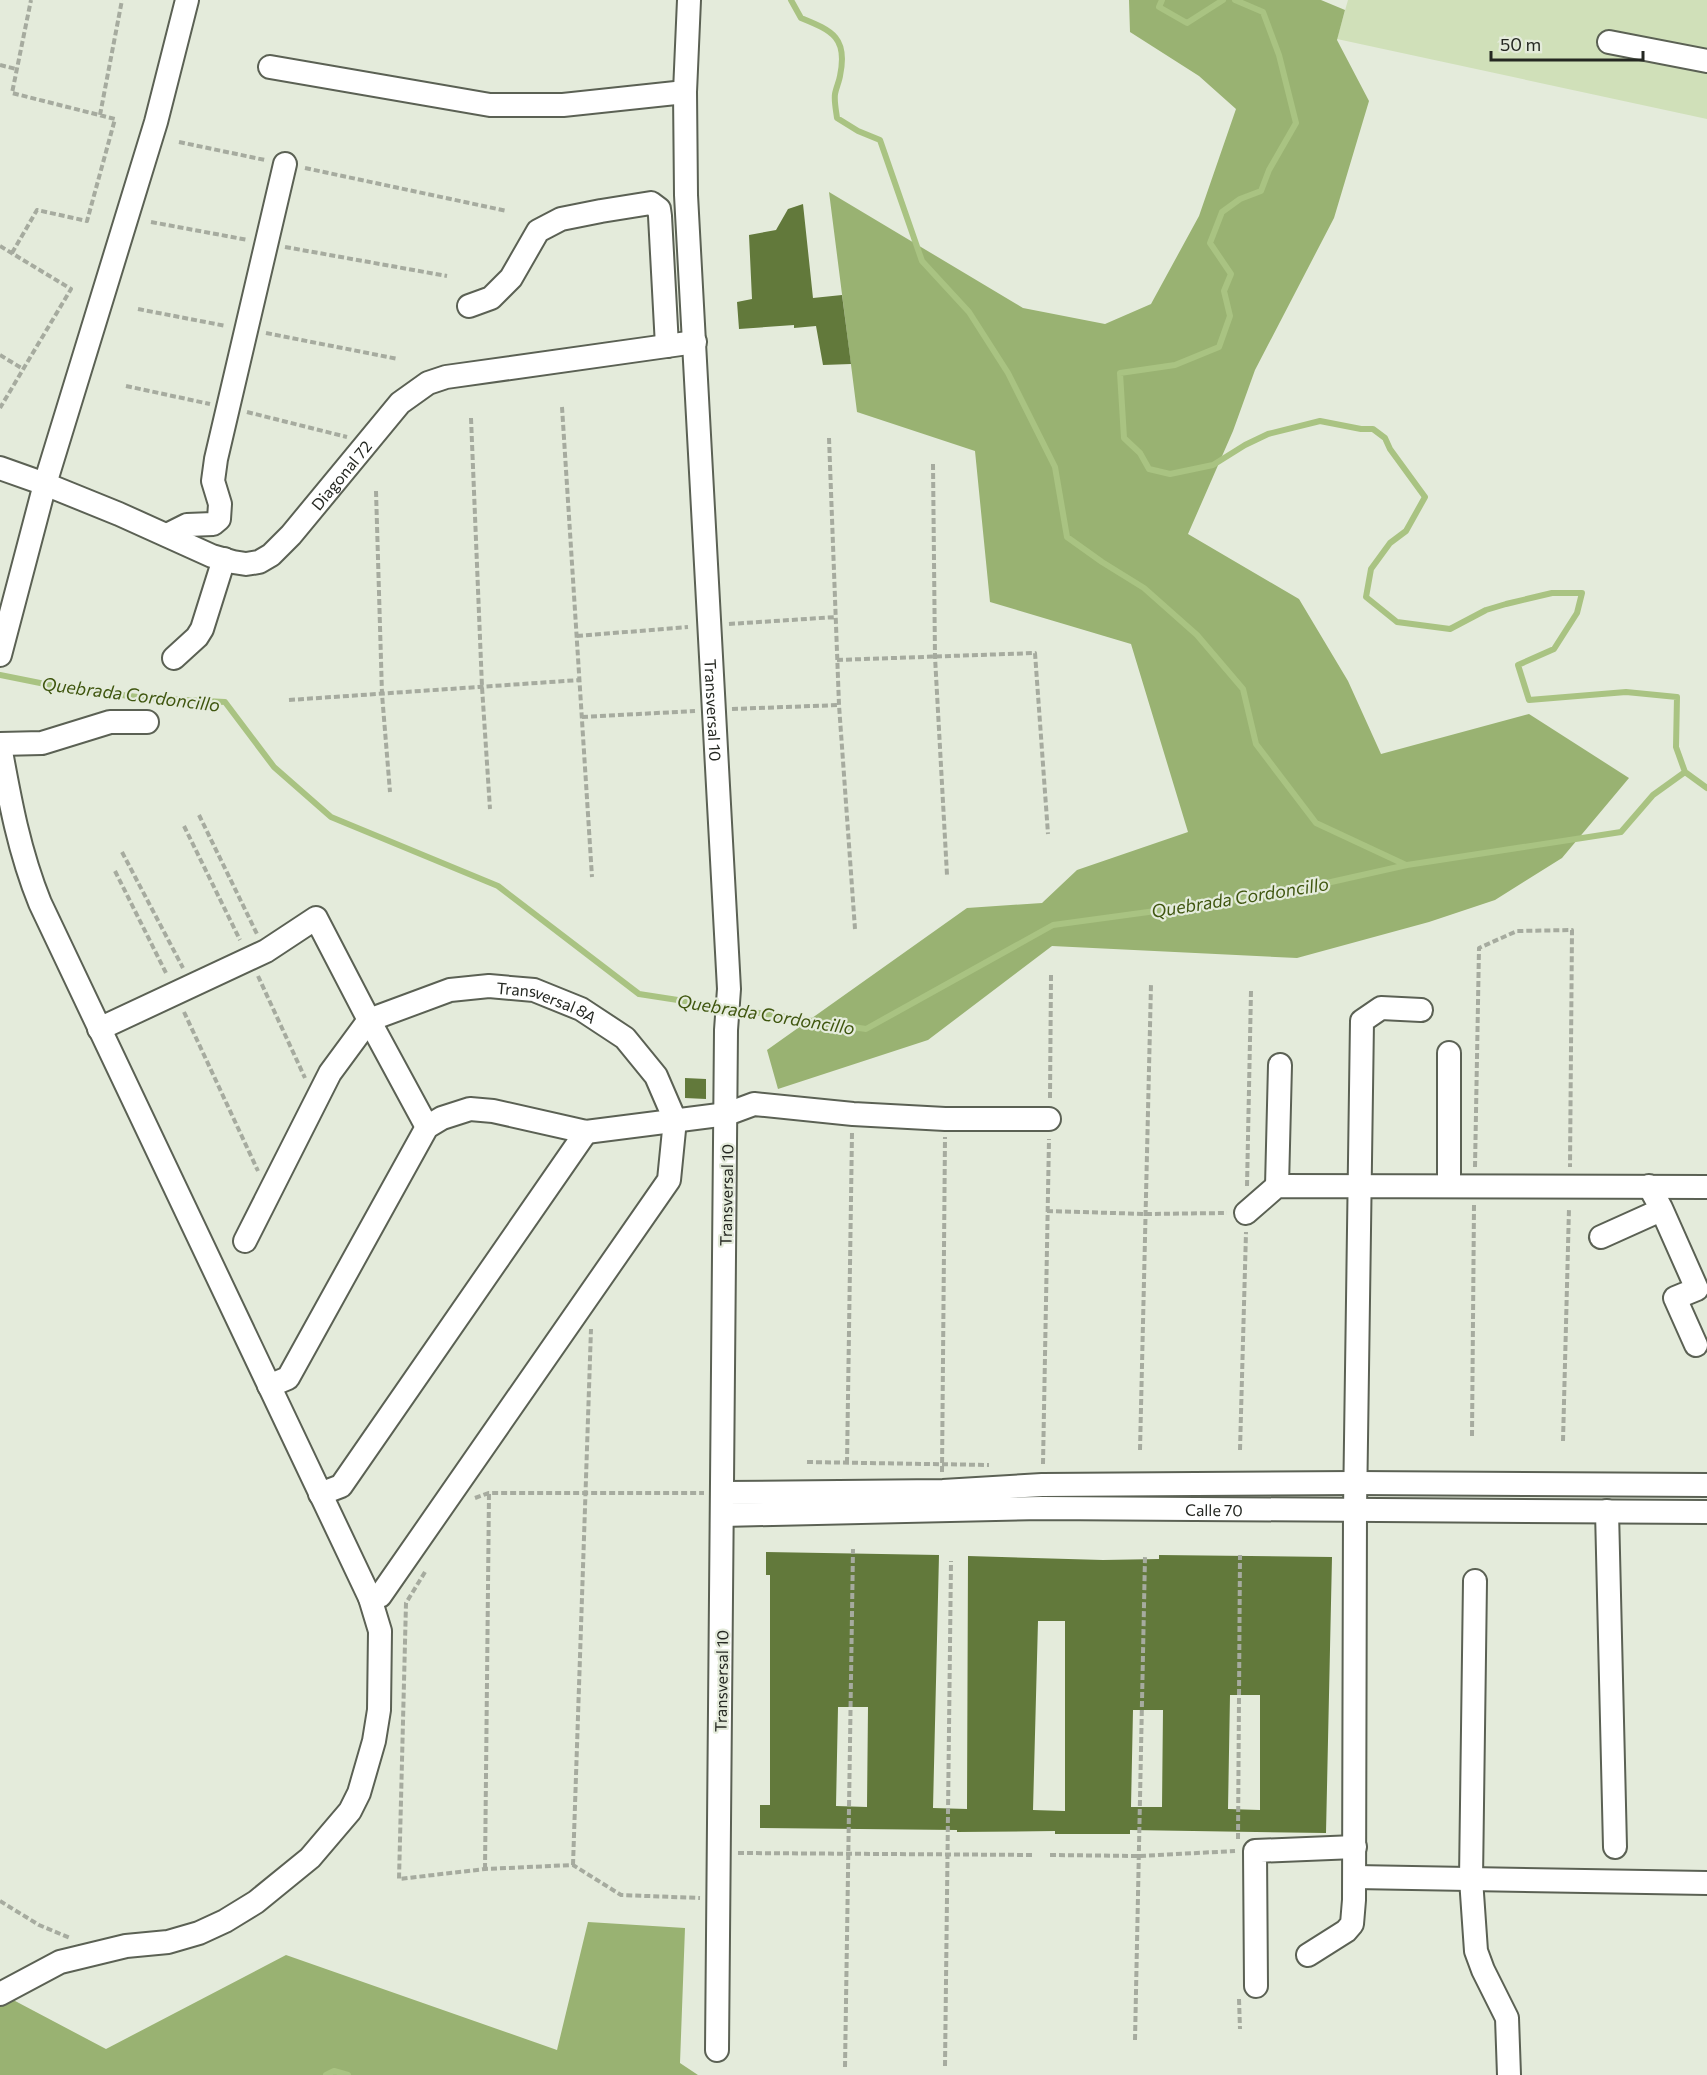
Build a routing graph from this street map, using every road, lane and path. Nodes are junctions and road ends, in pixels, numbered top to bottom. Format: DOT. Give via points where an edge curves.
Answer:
graph roads {
  1 [pos="31,0"];
  2 [pos="122,0"];
  3 [pos="187,0"];
  4 [pos="689,0"];
  5 [pos="1609,42"];
  6 [pos="1707,61"];
  7 [pos="0,65"];
  8 [pos="270,67"];
  9 [pos="16,69"];
  10 [pos="685,92"];
  11 [pos="100,115"];
  12 [pos="179,142"];
  13 [pos="285,164"];
  14 [pos="507,212"];
  15 [pos="151,222"];
  16 [pos="267,244"];
  17 [pos="0,246"];
  18 [pos="12,253"];
  19 [pos="447,276"];
  20 [pos="469,306"];
  21 [pos="695,342"];
  22 [pos="667,346"];
  23 [pos="0,355"];
  24 [pos="23,369"];
  25 [pos="562,407"];
  26 [pos="0,408"];
  27 [pos="471,418"];
  28 [pos="829,438"];
  29 [pos="933,464"];
  30 [pos="0,468"];
  31 [pos="45,484"];
  32 [pos="376,491"];
  33 [pos="167,535"];
  34 [pos="224,560"];
  35 [pos="836,617"];
  36 [pos="710,626"];
  37 [pos="577,636"];
  38 [pos="0,652"];
  39 [pos="935,657"];
  40 [pos="174,658"];
  41 [pos="837,660"];
  42 [pos="579,680"];
  43 [pos="482,687"];
  44 [pos="382,694"];
  45 [pos="289,700"];
  46 [pos="840,705"];
  47 [pos="714,710"];
  48 [pos="582,717"];
  49 [pos="147,722"];
  50 [pos="0,745"];
  51 [pos="390,792"];
  52 [pos="490,809"];
  53 [pos="199,815"];
  54 [pos="1048,834"];
  55 [pos="122,852"];
  56 [pos="115,871"];
  57 [pos="947,875"];
  58 [pos="592,876"];
  59 [pos="855,929"];
  60 [pos="1572,930"];
  61 [pos="1479,948"];
  62 [pos="266,951"];
  63 [pos="185,972"];
  64 [pos="1052,975"];
  65 [pos="1151,984"];
  66 [pos="173,987"];
  67 [pos="1251,991"];
  68 [pos="1421,1010"];
  69 [pos="369,1020"];
  70 [pos="99,1029"];
  71 [pos="1449,1053"];
  72 [pos="1280,1065"];
  73 [pos="727,1114"];
  74 [pos="853,1114"];
  75 [pos="945,1119"];
  76 [pos="1049,1119"];
  77 [pos="675,1120"];
  78 [pos="428,1126"];
  79 [pos="586,1132"];
  80 [pos="1277,1186"];
  81 [pos="1359,1186"];
  82 [pos="1449,1186"];
  83 [pos="1649,1186"];
  84 [pos="1707,1186"];
  85 [pos="268,1193"];
  86 [pos="1661,1210"];
  87 [pos="1047,1211"];
  88 [pos="1246,1213"];
  89 [pos="1146,1214"];
  90 [pos="1601,1237"];
  91 [pos="245,1241"];
  92 [pos="591,1325"];
  93 [pos="1696,1345"];
  94 [pos="269,1386"];
  95 [pos="1140,1450"];
  96 [pos="1240,1450"];
  97 [pos="807,1462"];
  98 [pos="847,1462"];
  99 [pos="942,1464"];
  100 [pos="998,1465"];
  101 [pos="1042,1466"];
  102 [pos="1355,1483"];
  103 [pos="1707,1485"];
  104 [pos="943,1491"];
  105 [pos="489,1493"];
  106 [pos="585,1493"];
  107 [pos="723,1493"];
  108 [pos="320,1494"];
  109 [pos="467,1500"];
  110 [pos="1355,1509"];
  111 [pos="1607,1511"];
  112 [pos="1707,1512"];
  113 [pos="722,1515"];
  114 [pos="853,1549"];
  115 [pos="1240,1555"];
  116 [pos="1145,1557"];
  117 [pos="951,1561"];
  118 [pos="430,1562"];
  119 [pos="1475,1581"];
  120 [pos="370,1598"];
  121 [pos="1238,1839"];
  122 [pos="1615,1847"];
  123 [pos="1355,1848"];
  124 [pos="1238,1851"];
  125 [pos="719,1853"];
  126 [pos="849,1854"];
  127 [pos="947,1855"];
  128 [pos="1050,1855"];
  129 [pos="1035,1856"];
  130 [pos="1139,1856"];
  131 [pos="573,1865"];
  132 [pos="485,1869"];
  133 [pos="1355,1876"];
  134 [pos="1471,1879"];
  135 [pos="1707,1883"];
  136 [pos="719,1899"];
  137 [pos="0,1901"];
  138 [pos="73,1939"];
  139 [pos="1308,1955"];
  140 [pos="1256,1986"];
  141 [pos="0,1994"];
  142 [pos="1135,2040"];
  143 [pos="717,2050"];
  144 [pos="945,2066"];
  145 [pos="845,2067"];
  146 [pos="1509,2075"];
  1 -- 9 [label="path"];
  2 -- 11 [label="path"];
  3 -- 31 [label="street" via="156,122"];
  4 -- 10 [label="street, Transversal 10"];
  5 -- 6 [label="street"];
  7 -- 9 [label="path"];
  8 -- 10 [label="street" via="490,105 563,105"];
  9 -- 11 [label="path" via="12,93"];
  10 -- 21 [label="street, Transversal 10" via="686,195"];
  11 -- 18 [label="path" via="115,118 87,221 37,210"];
  12 -- 13 [label="path"];
  13 -- 14 [label="path"];
  13 -- 16 [label="street"];
  15 -- 16 [label="path"];
  16 -- 19 [label="path"];
  16 -- 33 [label="street" via="214,470 219,519 213,524 187,525"];
  17 -- 18 [label="path"];
  18 -- 24 [label="path" via="71,289"];
  20 -- 22 [label="street" via="491,298 511,278 538,231 561,219 656,205 660,216"];
  21 -- 22 [label="street, Diagonal 72"];
  21 -- 36 [label="street, Transversal 10"];
  22 -- 34 [label="street, Diagonal 72" via="446,377 428,384 400,404 271,555 246,564"];
  23 -- 24 [label="path"];
  24 -- 26 [label="path"];
  25 -- 37 [label="path"];
  27 -- 43 [label="path"];
  28 -- 35 [label="path"];
  29 -- 39 [label="path"];
  30 -- 31 [label="street, Diagonal 72"];
  31 -- 33 [label="street, Diagonal 72"];
  31 -- 38 [label="street"];
  32 -- 44 [label="path"];
  33 -- 34 [label="street, Diagonal 72"];
  34 -- 40 [label="street" via="202,629"];
  35 -- 36 [label="path"];
  35 -- 41 [label="path"];
  36 -- 37 [label="path"];
  36 -- 47 [label="street, Transversal 10"];
  37 -- 42 [label="path"];
  39 -- 41 [label="path"];
  39 -- 54 [label="path" via="1035,653"];
  39 -- 57 [label="path"];
  41 -- 46 [label="path"];
  42 -- 43 [label="path"];
  42 -- 48 [label="path"];
  43 -- 44 [label="path"];
  43 -- 52 [label="path"];
  44 -- 45 [label="path"];
  44 -- 51 [label="path"];
  46 -- 47 [label="path"];
  46 -- 59 [label="path"];
  47 -- 48 [label="path"];
  47 -- 73 [label="street, Transversal 10" via="729,988"];
  48 -- 58 [label="path"];
  49 -- 50 [label="street" via="110,722 42,743"];
  50 -- 70 [label="street" via="26,867"];
  53 -- 62 [label="path"];
  55 -- 63 [label="path"];
  56 -- 66 [label="path"];
  60 -- 61 [label="path" via="1517,931"];
  62 -- 66 [label="street"];
  62 -- 69 [label="street" via="316,918"];
  64 -- 76 [label="path"];
  65 -- 89 [label="path"];
  66 -- 70 [label="street"];
  66 -- 85 [label="path"];
  67 -- 88 [label="path"];
  68 -- 81 [label="street" via="1381,1008 1362,1022"];
  69 -- 77 [label="street, Transversal 8A" via="450,990 489,986 534,990 580,1010 624,1038 656,1076"];
  69 -- 78 [label="street"];
  69 -- 85 [label="street" via="330,1073"];
  70 -- 94 [label="street"];
  71 -- 82 [label="street"];
  72 -- 80 [label="street"];
  73 -- 74 [label="street" via="754,1104"];
  73 -- 77 [label="street"];
  73 -- 107 [label="street, Transversal 10"];
  74 -- 75 [label="street"];
  74 -- 98 [label="path"];
  75 -- 76 [label="street"];
  75 -- 99 [label="path"];
  76 -- 87 [label="path"];
  77 -- 79 [label="street"];
  77 -- 120 [label="street" via="669,1180 380,1596"];
  78 -- 79 [label="street" via="470,1109"];
  78 -- 94 [label="street" via="288,1378"];
  79 -- 108 [label="street" via="341,1486"];
  80 -- 81 [label="street"];
  80 -- 88 [label="street"];
  81 -- 82 [label="street"];
  81 -- 102 [label="street"];
  82 -- 83 [label="street"];
  83 -- 84 [label="street"];
  83 -- 86 [label="street"];
  85 -- 91 [label="street"];
  86 -- 90 [label="street"];
  86 -- 93 [label="street" via="1697,1289 1675,1298"];
  87 -- 89 [label="path"];
  87 -- 101 [label="path"];
  88 -- 89 [label="path"];
  88 -- 96 [label="path"];
  89 -- 95 [label="path"];
  92 -- 106 [label="path"];
  94 -- 108 [label="street"];
  97 -- 98 [label="path"];
  98 -- 99 [label="path"];
  99 -- 100 [label="path"];
  99 -- 104 [label="path"];
  102 -- 103 [label="street, Calle 70"];
  102 -- 104 [label="street, Calle 70" via="1042,1485"];
  102 -- 110 [label="street"];
  104 -- 107 [label="street, Calle 70"];
  105 -- 106 [label="path"];
  105 -- 109 [label="path"];
  105 -- 132 [label="path"];
  106 -- 107 [label="path"];
  106 -- 131 [label="path"];
  107 -- 113 [label="street, Transversal 10"];
  108 -- 120 [label="street"];
  110 -- 111 [label="street, Calle 70"];
  110 -- 113 [label="street, Calle 70" via="1042,1508"];
  110 -- 123 [label="street"];
  111 -- 112 [label="street, Calle 70"];
  111 -- 122 [label="street"];
  113 -- 125 [label="street, Transversal 10"];
  114 -- 126 [label="path"];
  115 -- 121 [label="path"];
  116 -- 130 [label="path"];
  117 -- 127 [label="path"];
  118 -- 132 [label="path" via="406,1603 399,1879"];
  119 -- 134 [label="street"];
  120 -- 141 [label="street" via="380,1631 379,1710 374,1742 350,1811 310,1858 256,1902 199,1933 60,1962"];
  123 -- 133 [label="street"];
  123 -- 140 [label="street" via="1255,1851"];
  124 -- 130 [label="path"];
  125 -- 126 [label="path"];
  125 -- 136 [label="street, Transversal 10"];
  126 -- 127 [label="path"];
  126 -- 145 [label="path"];
  127 -- 129 [label="path"];
  127 -- 144 [label="path"];
  128 -- 130 [label="path"];
  130 -- 142 [label="path"];
  131 -- 132 [label="path"];
  131 -- 136 [label="path" via="621,1895"];
  133 -- 134 [label="street"];
  133 -- 139 [label="street" via="1352,1924"];
  134 -- 135 [label="street"];
  134 -- 146 [label="street" via="1476,1951 1507,2018"];
  136 -- 143 [label="street, Transversal 10"];
  137 -- 138 [label="path" via="39,1925"];
}
